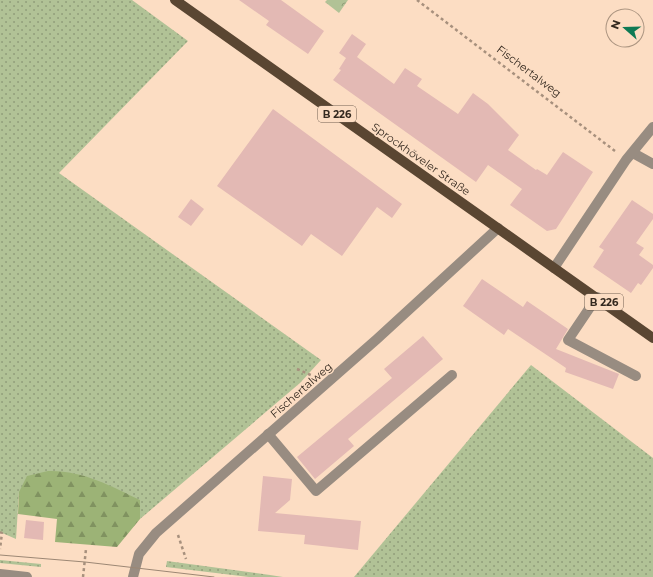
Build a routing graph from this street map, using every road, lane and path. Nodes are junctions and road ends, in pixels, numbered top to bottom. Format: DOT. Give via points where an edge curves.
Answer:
graph roads {
  1 [pos="175,0"];
  2 [pos="417,0"];
  3 [pos="653,127"];
  4 [pos="629,156"];
  5 [pos="653,164"];
  6 [pos="498,228"];
  7 [pos="554,268"];
  8 [pos="597,297"];
  9 [pos="653,338"];
  10 [pos="452,375"];
  11 [pos="636,376"];
  12 [pos="268,434"];
  13 [pos="172,518"];
  14 [pos="0,532"];
  15 [pos="0,549"];
  16 [pos="86,549"];
  17 [pos="186,559"];
  18 [pos="0,574"];
  19 [pos="27,577"];
  20 [pos="83,577"];
  21 [pos="133,577"];
  1 -- 6 [label="main road, Sprockhöveler Straße / B 226"];
  2 -- 4 [label="path, Fischertalweg"];
  3 -- 4 [label="street"];
  4 -- 5 [label="street"];
  4 -- 7 [label="street"];
  6 -- 7 [label="main road, Sprockhöveler Straße / B 226"];
  6 -- 12 [label="street, Fischertalweg"];
  7 -- 8 [label="main road, Sprockhöveler Straße / B 226"];
  8 -- 9 [label="main road, Sprockhöveler Straße / B 226"];
  8 -- 11 [label="street" via="568,340"];
  10 -- 12 [label="street" via="316,491"];
  12 -- 13 [label="street, Fischertalweg"];
  13 -- 17 [label="path"];
  13 -- 21 [label="street, Fischertalweg" via="144,545"];
  14 -- 15 [label="path"];
  16 -- 20 [label="path"];
  18 -- 19 [label="street"];
}
